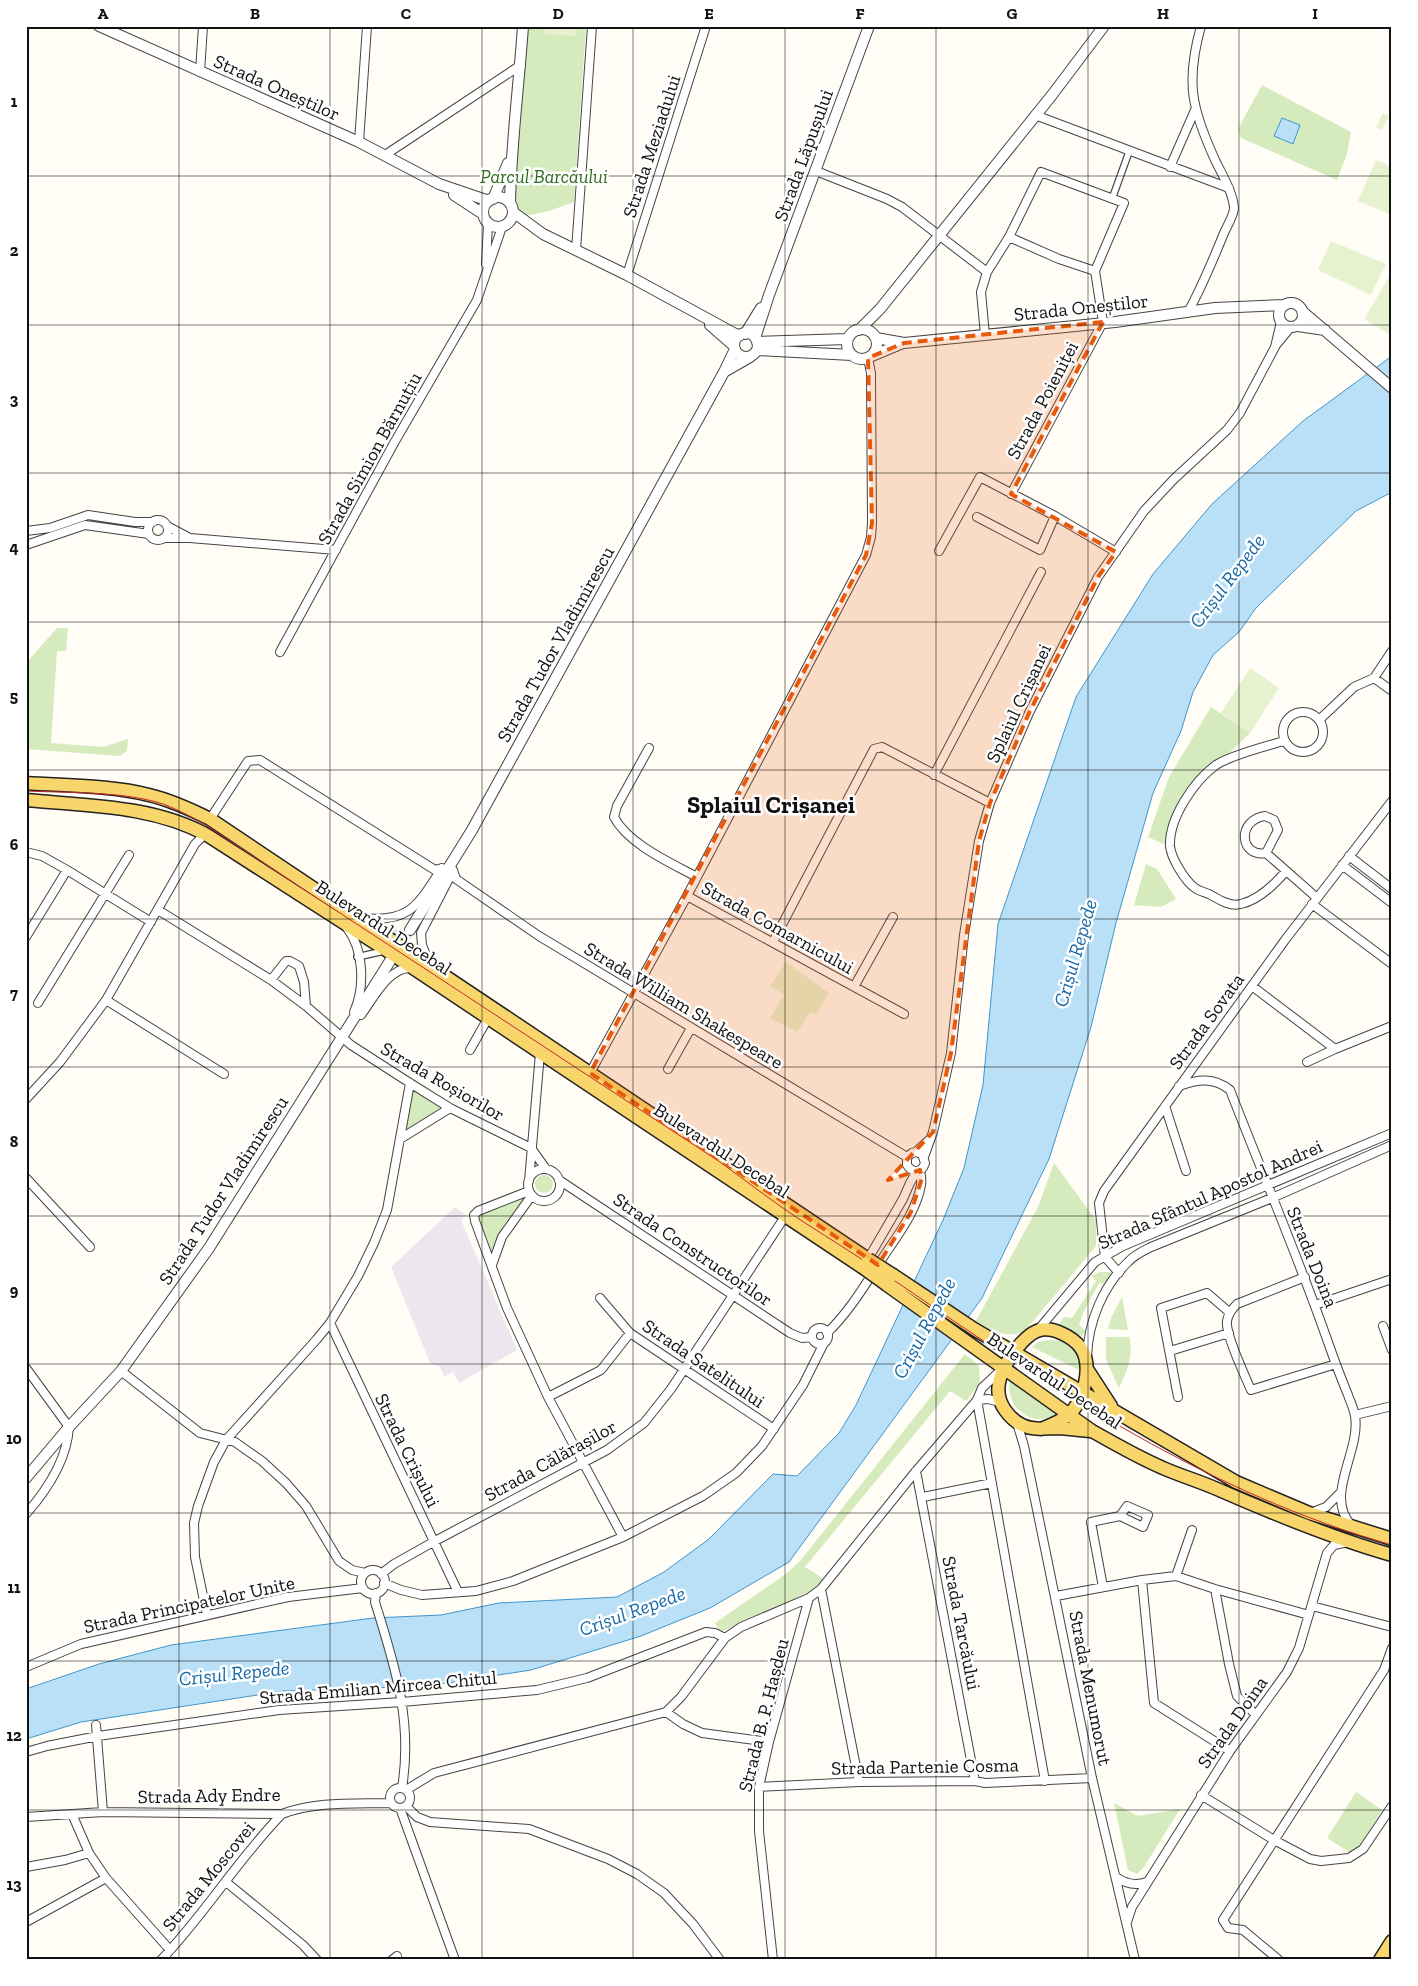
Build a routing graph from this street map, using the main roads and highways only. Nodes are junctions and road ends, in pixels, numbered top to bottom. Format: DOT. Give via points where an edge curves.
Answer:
graph roads {
  1 [pos="26,783"];
  2 [pos="26,800"];
  3 [pos="350,921"];
  4 [pos="865,1263"];
  5 [pos="1014,1352"];
  6 [pos="1004,1367"];
  7 [pos="1087,1369"];
  8 [pos="1082,1391"];
  9 [pos="1114,1410"];
  10 [pos="1069,1414"];
  11 [pos="1041,1429"];
  12 [pos="1092,1431"];
  13 [pos="1392,1539"];
  14 [pos="1392,1555"];
  15 [pos="1392,1941"];
  16 [pos="1380,1960"];
  1 -- 3 [label="main road, Bulevardul Decebal" via="146,794 189,808 210,819"];
  2 -- 3 [label="main road, Bulevardul Decebal" via="133,811 167,818 202,832"];
  3 -- 4 [label="main road, Bulevardul Decebal" via="432,969 590,1073"];
  3 -- 4 [label="main road, Bulevardul Decebal" via="412,968 786,1215"];
  4 -- 5 [label="main road, Bulevardul Decebal, bridge"];
  4 -- 6 [label="main road, Bulevardul Decebal, bridge" via="966,1342"];
  5 -- 6 [label="main road"];
  5 -- 7 [label="main road" via="1038,1330 1053,1331 1076,1342 1084,1354"];
  5 -- 8 [label="main road, Bulevardul Decebal"];
  6 -- 10 [label="main road, Bulevardul Decebal"];
  6 -- 11 [label="main road" via="998,1384 1000,1402 1017,1423"];
  7 -- 8 [label="main road"];
  7 -- 9 [label="main road"];
  8 -- 9 [label="main road, Bulevardul Decebal"];
  8 -- 10 [label="main road"];
  9 -- 13 [label="main road, Bulevardul Decebal" via="1236,1482 1309,1513"];
  10 -- 11 [label="main road"];
  10 -- 12 [label="main road, Bulevardul Decebal"];
  11 -- 12 [label="main road"];
  12 -- 14 [label="main road, Bulevardul Decebal" via="1164,1469 1273,1514"];
  15 -- 16 [label="main road"];
}
